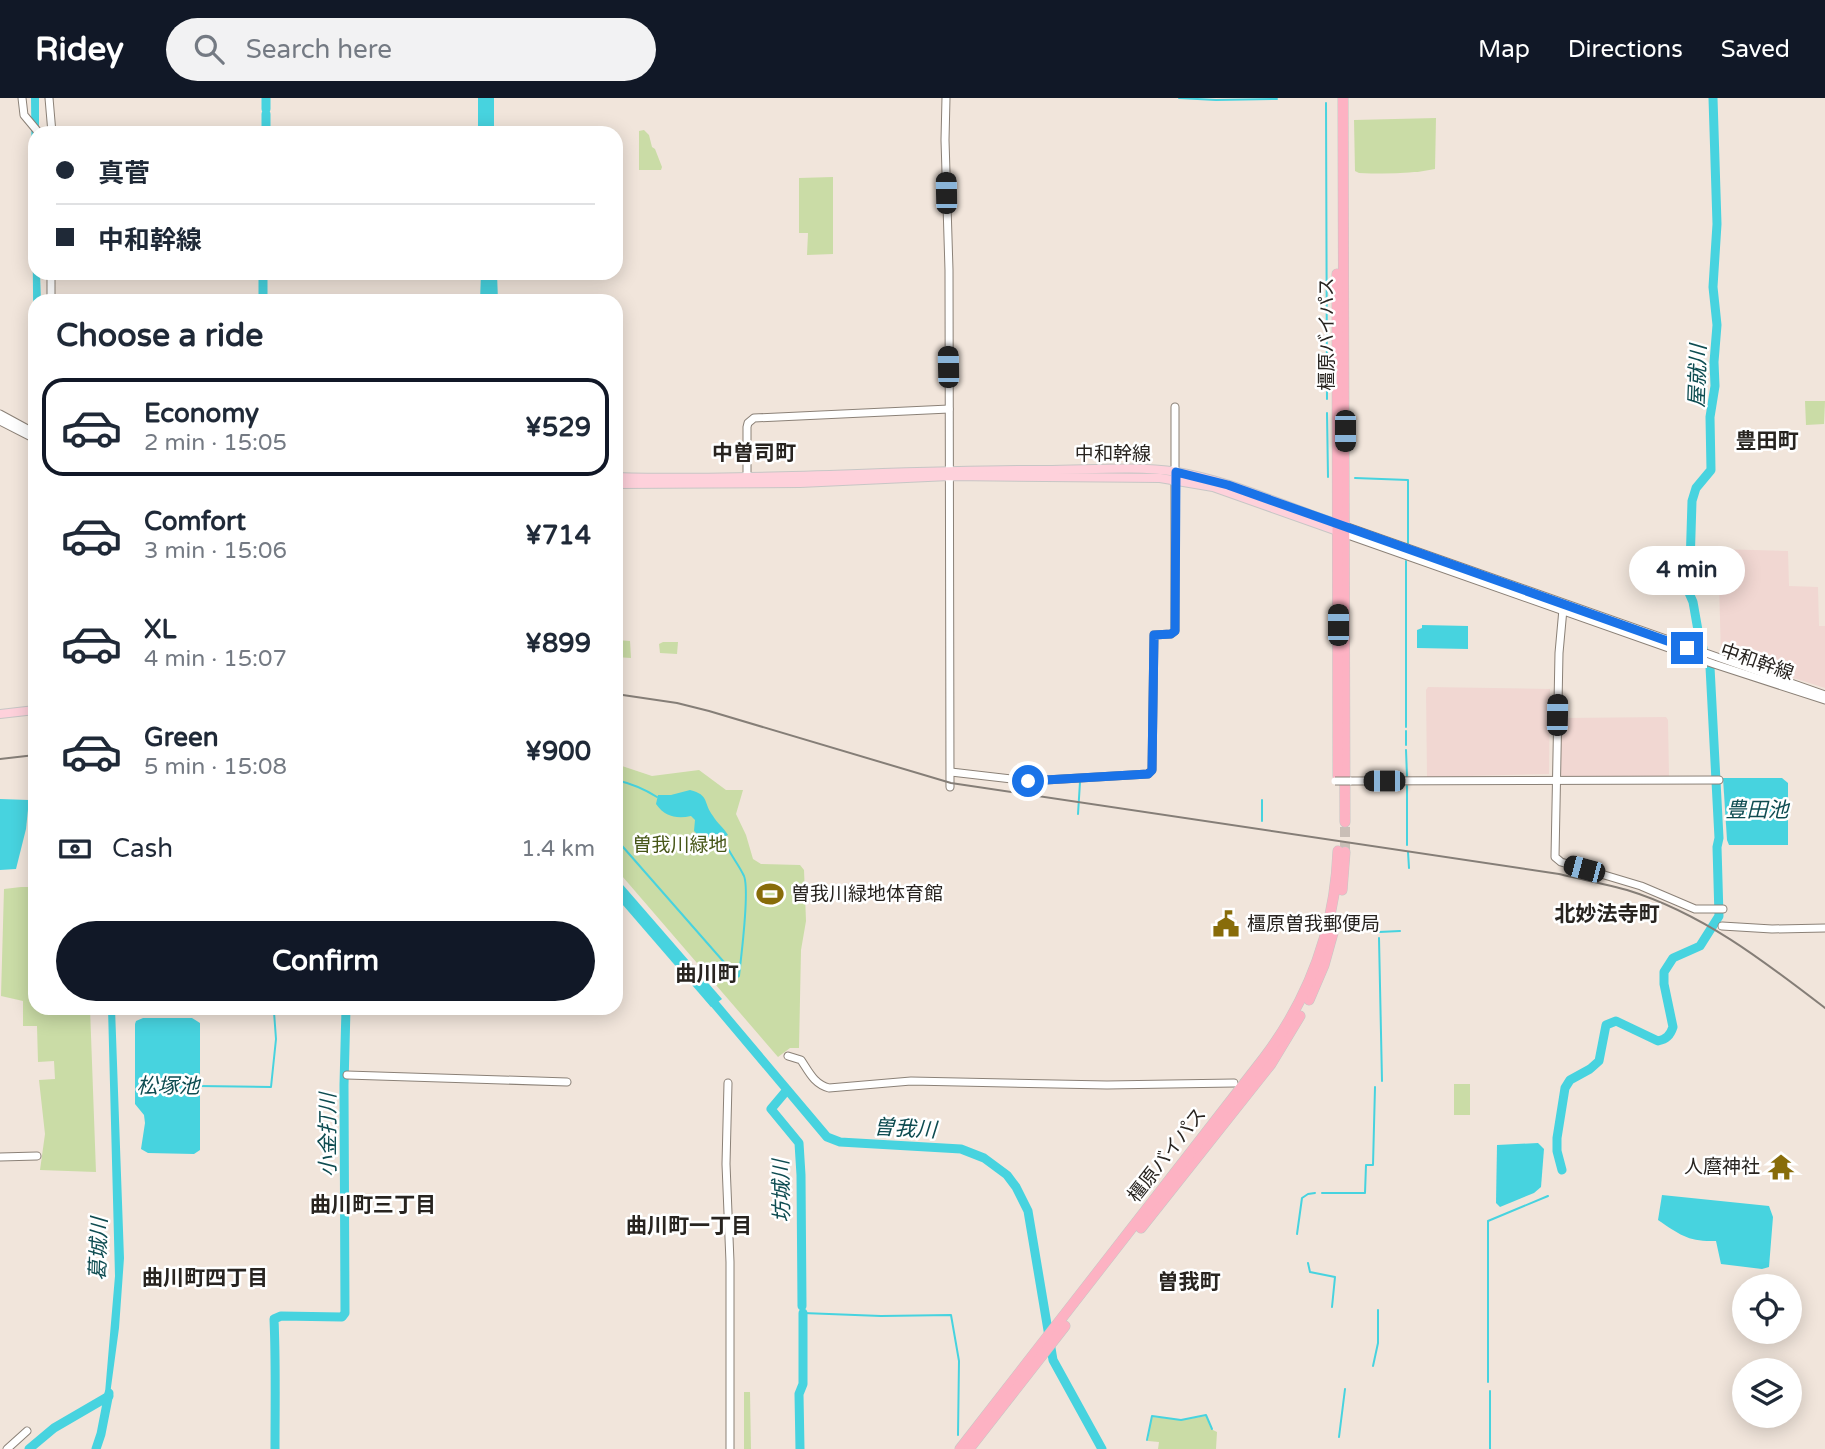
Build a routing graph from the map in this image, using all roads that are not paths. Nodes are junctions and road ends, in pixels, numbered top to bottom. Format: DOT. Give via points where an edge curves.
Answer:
graph roads {
  1 [pos="22,98"];
  2 [pos="49,98"];
  3 [pos="947,98"];
  4 [pos="1337,98"];
  5 [pos="1343,98"];
  6 [pos="33,126"];
  7 [pos="51,126"];
  8 [pos="1175,407"];
  9 [pos="949,409"];
  10 [pos="0,414"];
  11 [pos="0,421"];
  12 [pos="28,431"];
  13 [pos="28,432"];
  14 [pos="949,473"];
  15 [pos="1176,476"];
  16 [pos="623,477"];
  17 [pos="747,478"];
  18 [pos="623,484"];
  19 [pos="1342,529"];
  20 [pos="1563,607"];
  21 [pos="1825,692"];
  22 [pos="1825,703"];
  23 [pos="28,711"];
  24 [pos="0,714"];
  25 [pos="951,772"];
  26 [pos="1719,780"];
  27 [pos="1335,781"];
  28 [pos="1556,781"];
  29 [pos="950,787"];
  30 [pos="1342,822"];
  31 [pos="1341,852"];
  32 [pos="1720,909"];
  33 [pos="1722,926"];
  34 [pos="1825,928"];
  35 [pos="788,1056"];
  36 [pos="347,1075"];
  37 [pos="567,1082"];
  38 [pos="728,1083"];
  39 [pos="1234,1083"];
  40 [pos="37,1156"];
  41 [pos="0,1157"];
  42 [pos="1012,1388"];
  43 [pos="27,1431"];
  44 [pos="7,1449"];
  45 [pos="730,1449"];
  46 [pos="960,1449"];
  47 [pos="969,1449"];
  1 -- 6 [label="street" via="24,115"];
  2 -- 7 [label="street"];
  3 -- 9 [label="street"];
  4 -- 19 [label="highway, 橿原バイパス"];
  5 -- 19 [label="highway, 橿原バイパス"];
  8 -- 15 [label="street"];
  9 -- 14 [label="street"];
  9 -- 17 [label="street" via="754,418 747,428"];
  10 -- 12 [label="street"];
  11 -- 13 [label="street"];
  14 -- 15 [label="main road, 中和幹線" via="1121,469"];
  14 -- 17 [label="main road, 中和幹線"];
  14 -- 18 [label="main road, 中和幹線" via="800,483"];
  14 -- 25 [label="street"];
  15 -- 19 [label="main road, 中和幹線" via="1228,485"];
  15 -- 25 [label="street" via="1175,631 1154,635 1152,770 1148,774 1028,781"];
  16 -- 17 [label="main road, 中和幹線"];
  19 -- 20 [label="street, 中和幹線"];
  19 -- 30 [label="highway, 橿原バイパス"];
  20 -- 21 [label="street, 中和幹線"];
  20 -- 22 [label="street, 中和幹線"];
  20 -- 28 [label="street"];
  23 -- 24 [label="main road"];
  25 -- 29 [label="street"];
  26 -- 28 [label="street"];
  27 -- 28 [label="street, bridge"];
  28 -- 32 [label="street" via="1557,860 1641,886 1695,909"];
  31 -- 42 [label="highway, 橿原バイパス" via="1341,894 1332,940 1296,1024 1271,1064"];
  33 -- 34 [label="street"];
  35 -- 39 [label="street" via="801,1060 814,1080 829,1088 911,1081"];
  36 -- 37 [label="street"];
  38 -- 45 [label="street"];
  40 -- 41 [label="street"];
  42 -- 46 [label="highway, 橿原バイパス"];
  42 -- 47 [label="highway, 橿原バイパス"];
  43 -- 44 [label="street"];
}
